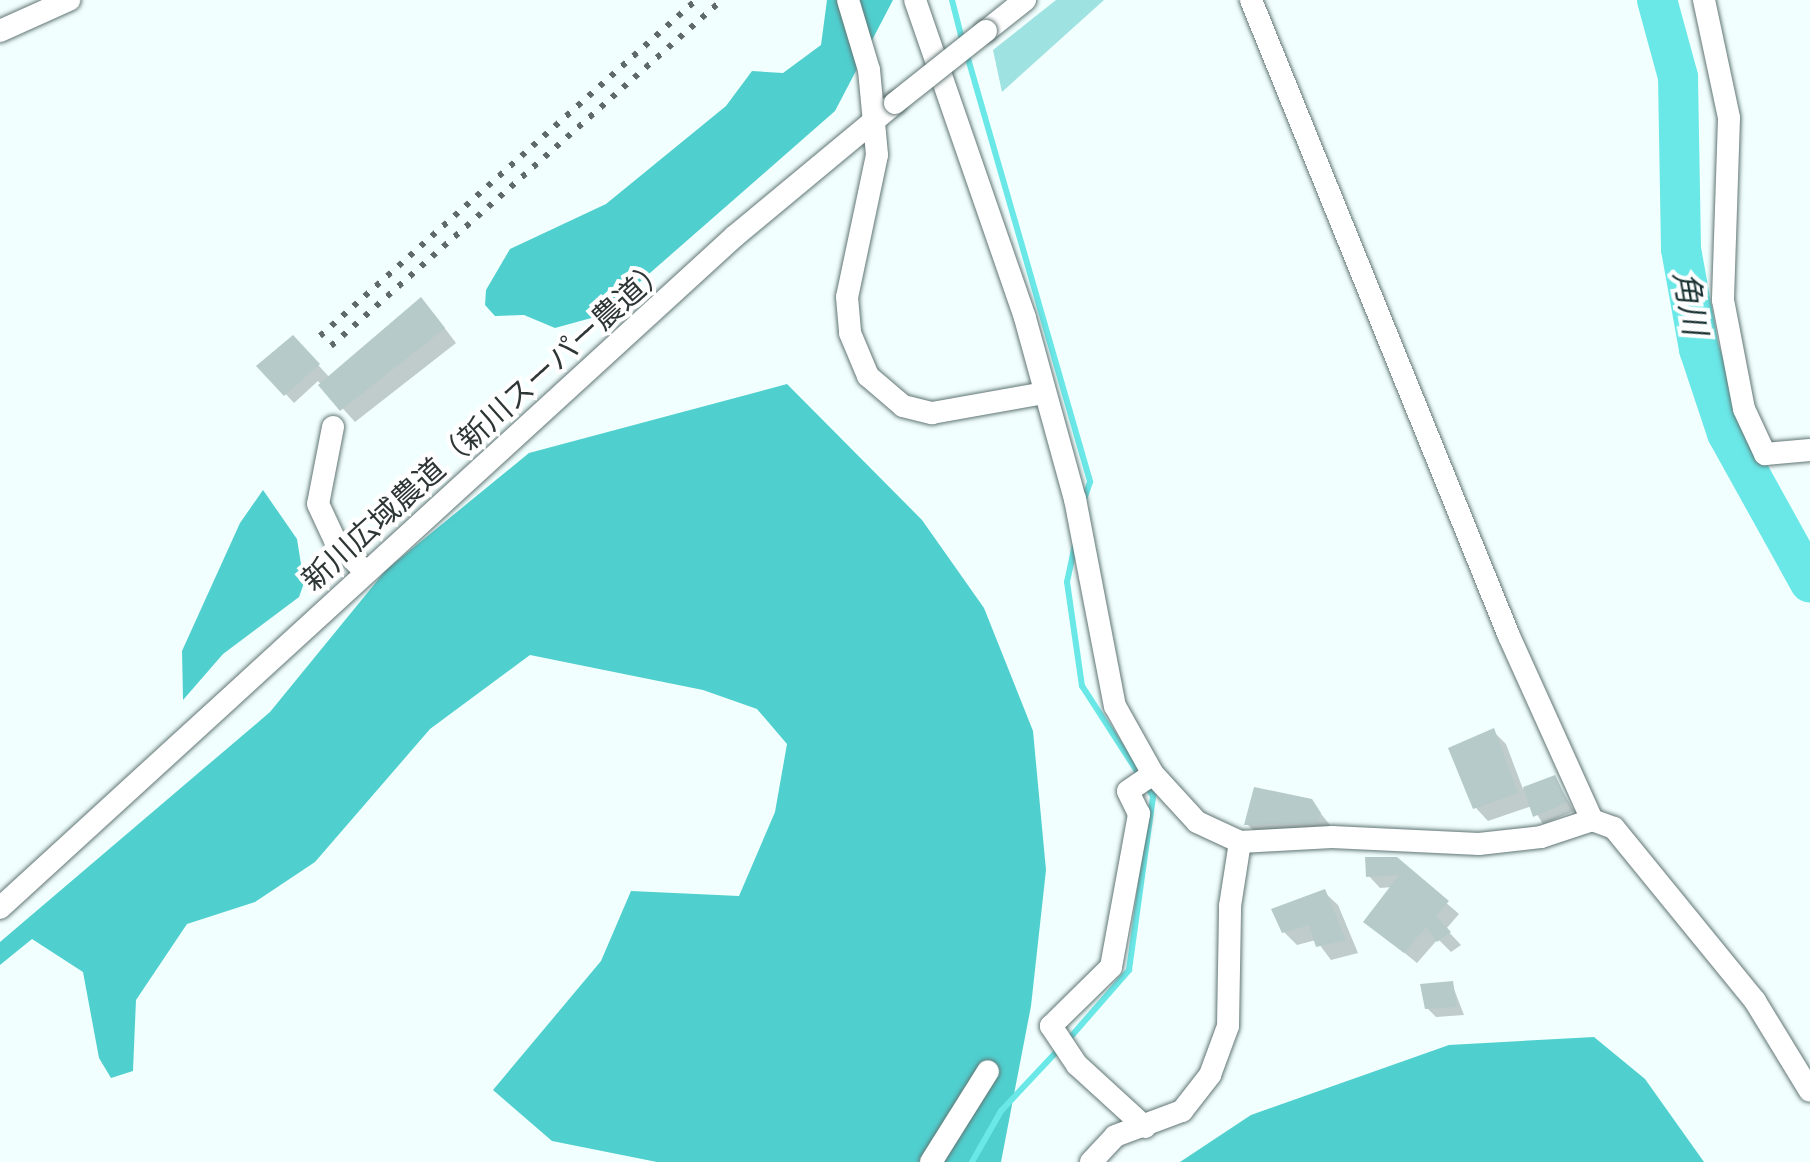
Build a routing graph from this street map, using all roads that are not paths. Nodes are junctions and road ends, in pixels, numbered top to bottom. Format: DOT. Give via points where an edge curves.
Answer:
graph roads {
  1 [pos="69,0"];
  2 [pos="848,0"];
  3 [pos="915,0"];
  4 [pos="1025,0"];
  5 [pos="1251,0"];
  6 [pos="1704,0"];
  7 [pos="0,31"];
  8 [pos="873,118"];
  9 [pos="1044,393"];
  10 [pos="333,426"];
  11 [pos="1810,450"];
  12 [pos="365,572"];
  13 [pos="1152,775"];
  14 [pos="1592,820"];
  15 [pos="1240,842"];
  16 [pos="0,908"];
  17 [pos="988,1071"];
  18 [pos="1810,1091"];
  19 [pos="1146,1127"];
  20 [pos="932,1162"];
  21 [pos="1091,1162"];
  1 -- 7 [label="street"];
  2 -- 8 [label="street" via="869,70"];
  3 -- 9 [label="street" via="1025,318"];
  4 -- 8 [label="street, 新川広域農道（新川スーパー農道）, bridge"];
  5 -- 14 [label="street" via="1509,636"];
  6 -- 11 [label="street" via="1729,118 1724,300 1744,409 1764,454"];
  8 -- 9 [label="street" via="878,156 847,297 850,333 868,376 902,406 932,413"];
  8 -- 12 [label="street, 新川広域農道（新川スーパー農道）"];
  9 -- 13 [label="street" via="1075,499 1115,706"];
  10 -- 12 [label="street" via="318,504 334,540"];
  12 -- 16 [label="street, 新川広域農道（新川スーパー農道）"];
  13 -- 15 [label="street" via="1197,822"];
  13 -- 19 [label="street" via="1130,790 1139,814 1111,967 1050,1026 1072,1057"];
  14 -- 15 [label="street" via="1540,837 1479,844 1332,836"];
  14 -- 18 [label="street" via="1614,828 1755,1001"];
  15 -- 19 [label="street" via="1230,906 1228,1026 1210,1074 1182,1111"];
  17 -- 20 [label="street"];
  19 -- 21 [label="street" via="1115,1136"];
}
